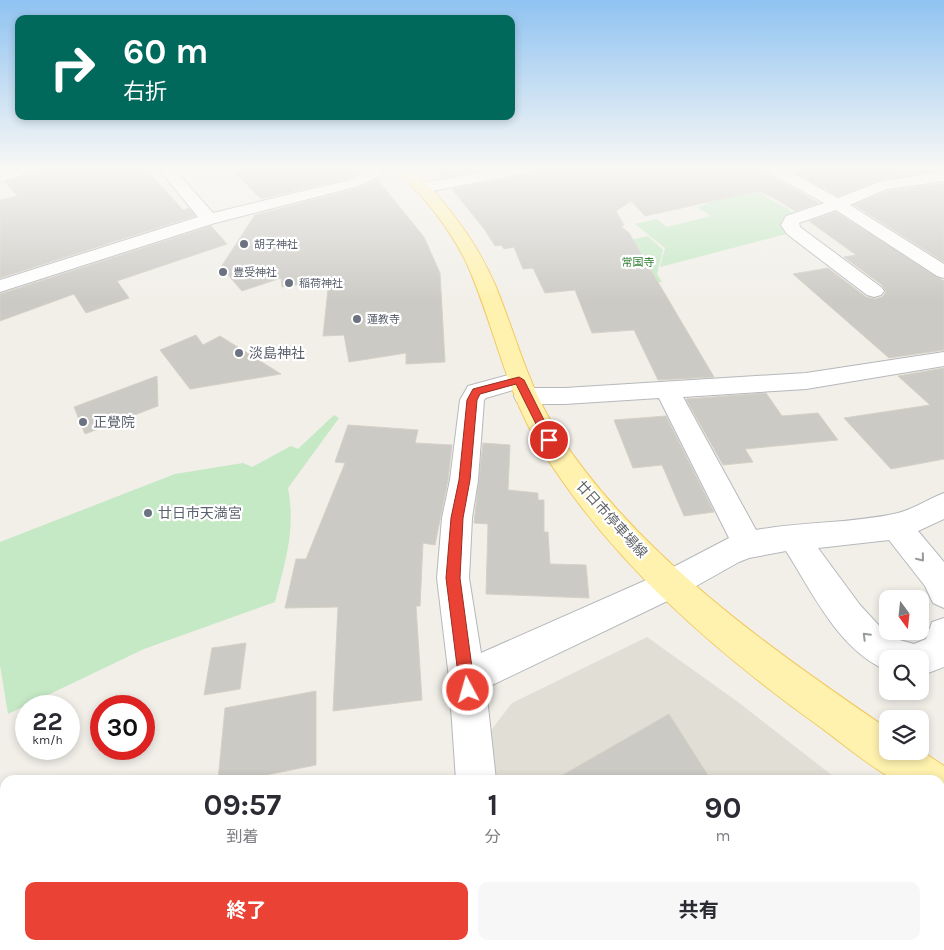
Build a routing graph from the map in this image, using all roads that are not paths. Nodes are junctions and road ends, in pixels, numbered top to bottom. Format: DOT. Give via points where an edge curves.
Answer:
graph roads {
  1 [pos="202,212"];
  2 [pos="235,212"];
  3 [pos="443,212"];
  4 [pos="814,212"];
  5 [pos="851,212"];
  6 [pos="208,219"];
  7 [pos="0,266"];
  8 [pos="944,272"];
  9 [pos="6,284"];
  10 [pos="874,290"];
  11 [pos="944,359"];
  12 [pos="522,388"];
  13 [pos="667,390"];
  14 [pos="944,505"];
  15 [pos="896,526"];
  16 [pos="794,537"];
  17 [pos="748,545"];
  18 [pos="672,584"];
  19 [pos="944,593"];
  20 [pos="944,634"];
  21 [pos="882,650"];
  22 [pos="929,655"];
  23 [pos="467,678"];
  24 [pos="476,775"];
  25 [pos="923,775"];
  1 -- 6 [label="street"];
  2 -- 6 [label="street"];
  3 -- 12 [label="main road, 廿日市停車場線" via="476,264"];
  4 -- 10 [label="street" via="792,220 790,225 797,234"];
  5 -- 8 [label="street"];
  6 -- 9 [label="street"];
  7 -- 9 [label="street"];
  11 -- 13 [label="street" via="806,381"];
  12 -- 13 [label="street"];
  12 -- 18 [label="main road, 廿日市停車場線" via="549,440 575,478 609,519"];
  12 -- 23 [label="street" via="476,392 472,400 453,578"];
  13 -- 17 [label="street"];
  14 -- 15 [label="street" via="929,516"];
  15 -- 16 [label="street"];
  15 -- 19 [label="street, one-way" via="938,578"];
  16 -- 17 [label="street"];
  21 -- 16 [label="street, one-way" via="865,636 843,608"];
  17 -- 18 [label="street" via="720,556"];
  18 -- 23 [label="street"];
  18 -- 25 [label="main road, 廿日市停車場線" via="750,651"];
  20 -- 22 [label="street" via="940,651"];
  23 -- 24 [label="street"];
}
